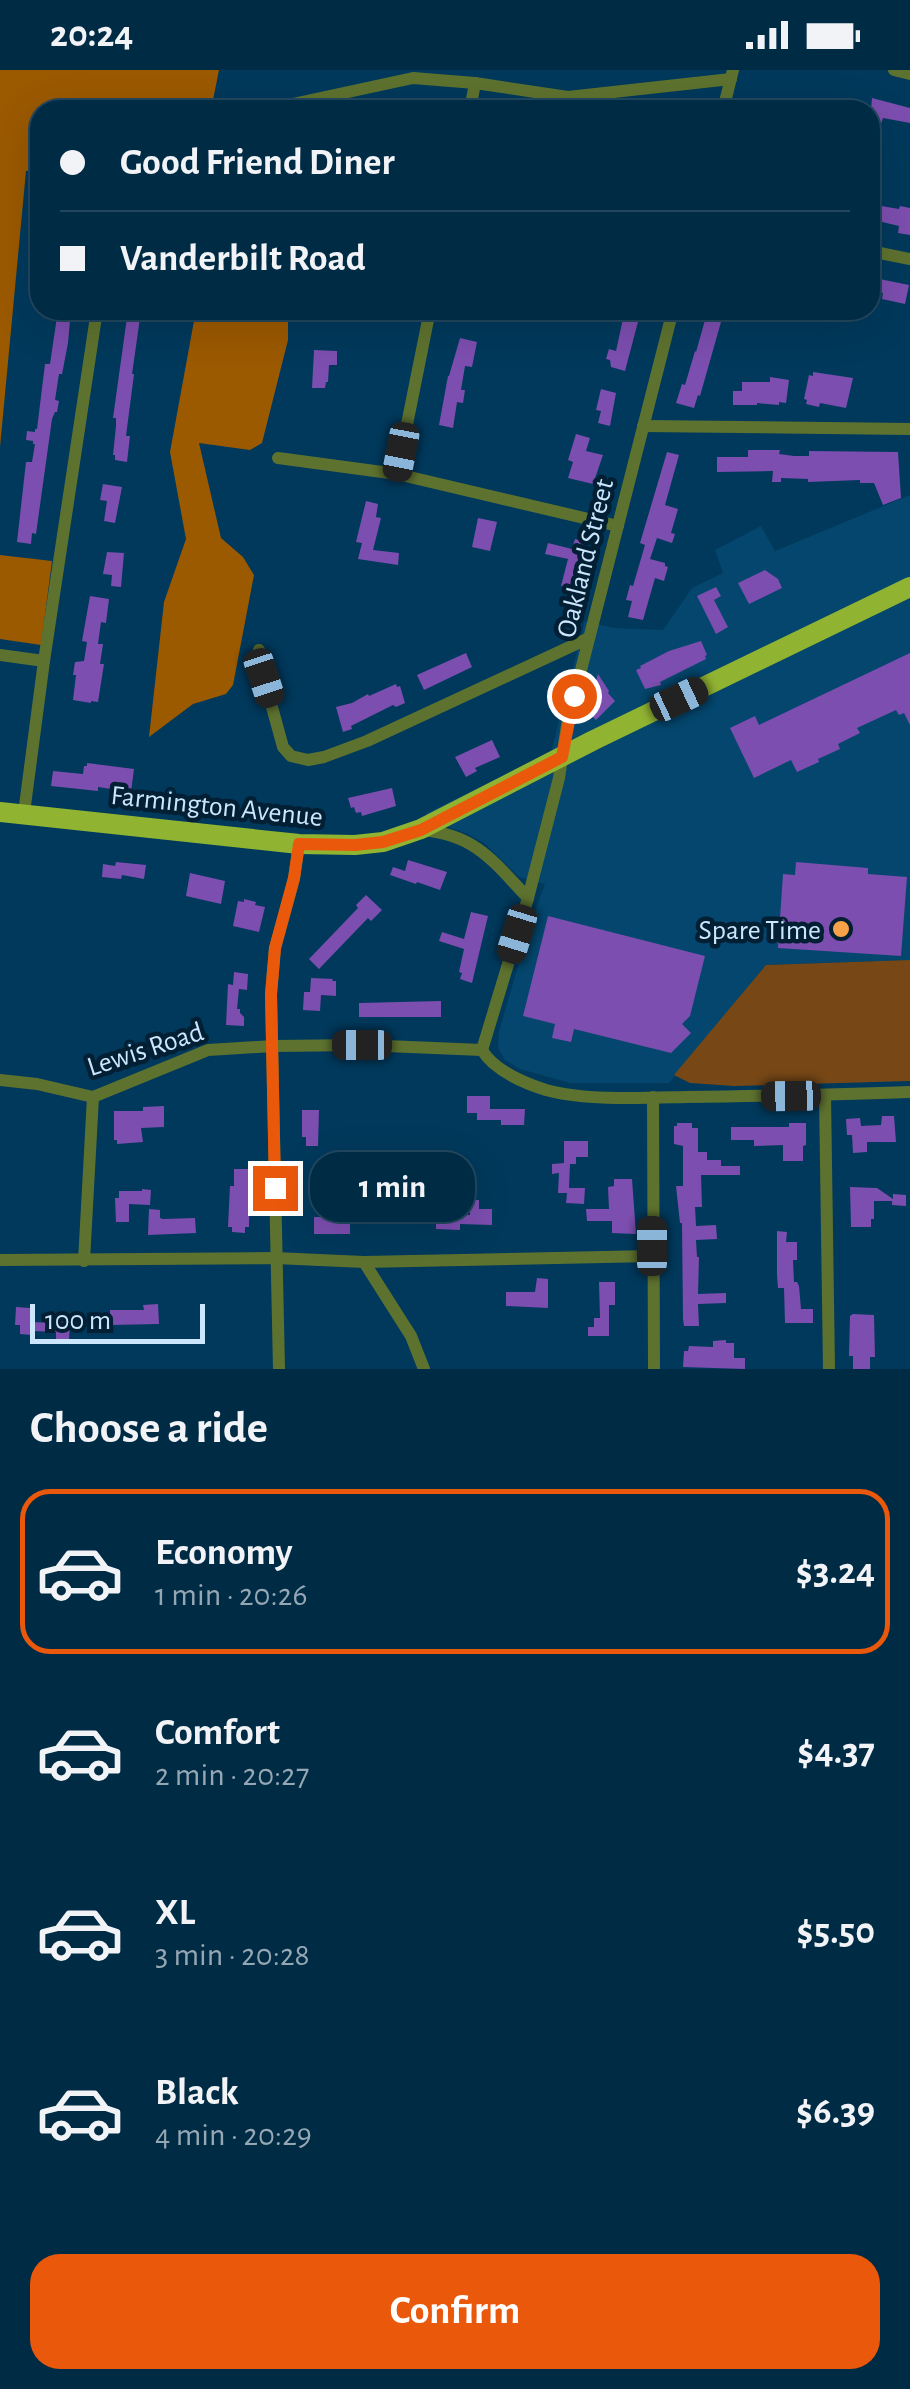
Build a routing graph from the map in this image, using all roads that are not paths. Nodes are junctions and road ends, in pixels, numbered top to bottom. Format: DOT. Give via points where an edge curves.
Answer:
graph roads {
  1 [pos="894,70"];
  2 [pos="732,74"];
  3 [pos="910,74"];
  4 [pos="475,83"];
  5 [pos="312,100"];
  6 [pos="472,100"];
  7 [pos="726,100"];
  8 [pos="880,253"];
  9 [pos="910,259"];
  10 [pos="95,320"];
  11 [pos="428,320"];
  12 [pos="670,320"];
  13 [pos="643,426"];
  14 [pos="910,429"];
  15 [pos="278,458"];
  16 [pos="396,474"];
  17 [pos="618,526"];
  18 [pos="910,588"];
  19 [pos="589,638"];
  20 [pos="259,650"];
  21 [pos="0,655"];
  22 [pos="44,660"];
  23 [pos="562,757"];
  24 [pos="0,812"];
  25 [pos="24,813"];
  26 [pos="421,830"];
  27 [pos="299,844"];
  28 [pos="528,898"];
  29 [pos="273,1046"];
  30 [pos="482,1050"];
  31 [pos="0,1080"];
  32 [pos="910,1092"];
  33 [pos="825,1095"];
  34 [pos="92,1098"];
  35 [pos="653,1098"];
  36 [pos="652,1256"];
  37 [pos="276,1258"];
  38 [pos="0,1260"];
  39 [pos="84,1261"];
  40 [pos="364,1262"];
  41 [pos="279,1369"];
  42 [pos="424,1369"];
  43 [pos="654,1369"];
  44 [pos="829,1369"];
  1 -- 3 [label="street"];
  2 -- 4 [label="street" via="568,97"];
  2 -- 7 [label="street"];
  4 -- 5 [label="street" via="414,78"];
  4 -- 6 [label="street"];
  8 -- 9 [label="street"];
  10 -- 22 [label="street"];
  11 -- 16 [label="street"];
  12 -- 13 [label="street, Oakland Street"];
  13 -- 14 [label="street"];
  13 -- 17 [label="street, Oakland Street"];
  15 -- 16 [label="street"];
  16 -- 17 [label="street"];
  17 -- 19 [label="street, Oakland Street"];
  18 -- 23 [label="highway, Farmington Avenue"];
  19 -- 20 [label="street" via="314,760 287,752 280,740"];
  19 -- 23 [label="street, Oakland Street"];
  21 -- 22 [label="street"];
  22 -- 25 [label="street"];
  23 -- 26 [label="highway, Farmington Avenue"];
  23 -- 28 [label="street, Oakland Street"];
  24 -- 25 [label="highway, Farmington Avenue"];
  25 -- 27 [label="highway, Farmington Avenue"];
  26 -- 27 [label="highway, Farmington Avenue" via="383,842"];
  26 -- 28 [label="street" via="471,843"];
  27 -- 29 [label="street" via="275,948"];
  28 -- 30 [label="street, Oakland Street"];
  29 -- 30 [label="street, Lewis Road"];
  29 -- 34 [label="street, Lewis Road" via="208,1050"];
  29 -- 37 [label="street"];
  30 -- 35 [label="street" via="511,1075 546,1090"];
  31 -- 34 [label="street, Lewis Road"];
  32 -- 33 [label="street"];
  33 -- 35 [label="street"];
  33 -- 44 [label="street"];
  34 -- 39 [label="street"];
  35 -- 36 [label="street"];
  36 -- 40 [label="street"];
  36 -- 43 [label="street"];
  37 -- 39 [label="street"];
  37 -- 40 [label="street"];
  37 -- 41 [label="street"];
  38 -- 39 [label="street"];
  40 -- 42 [label="street"];
}
